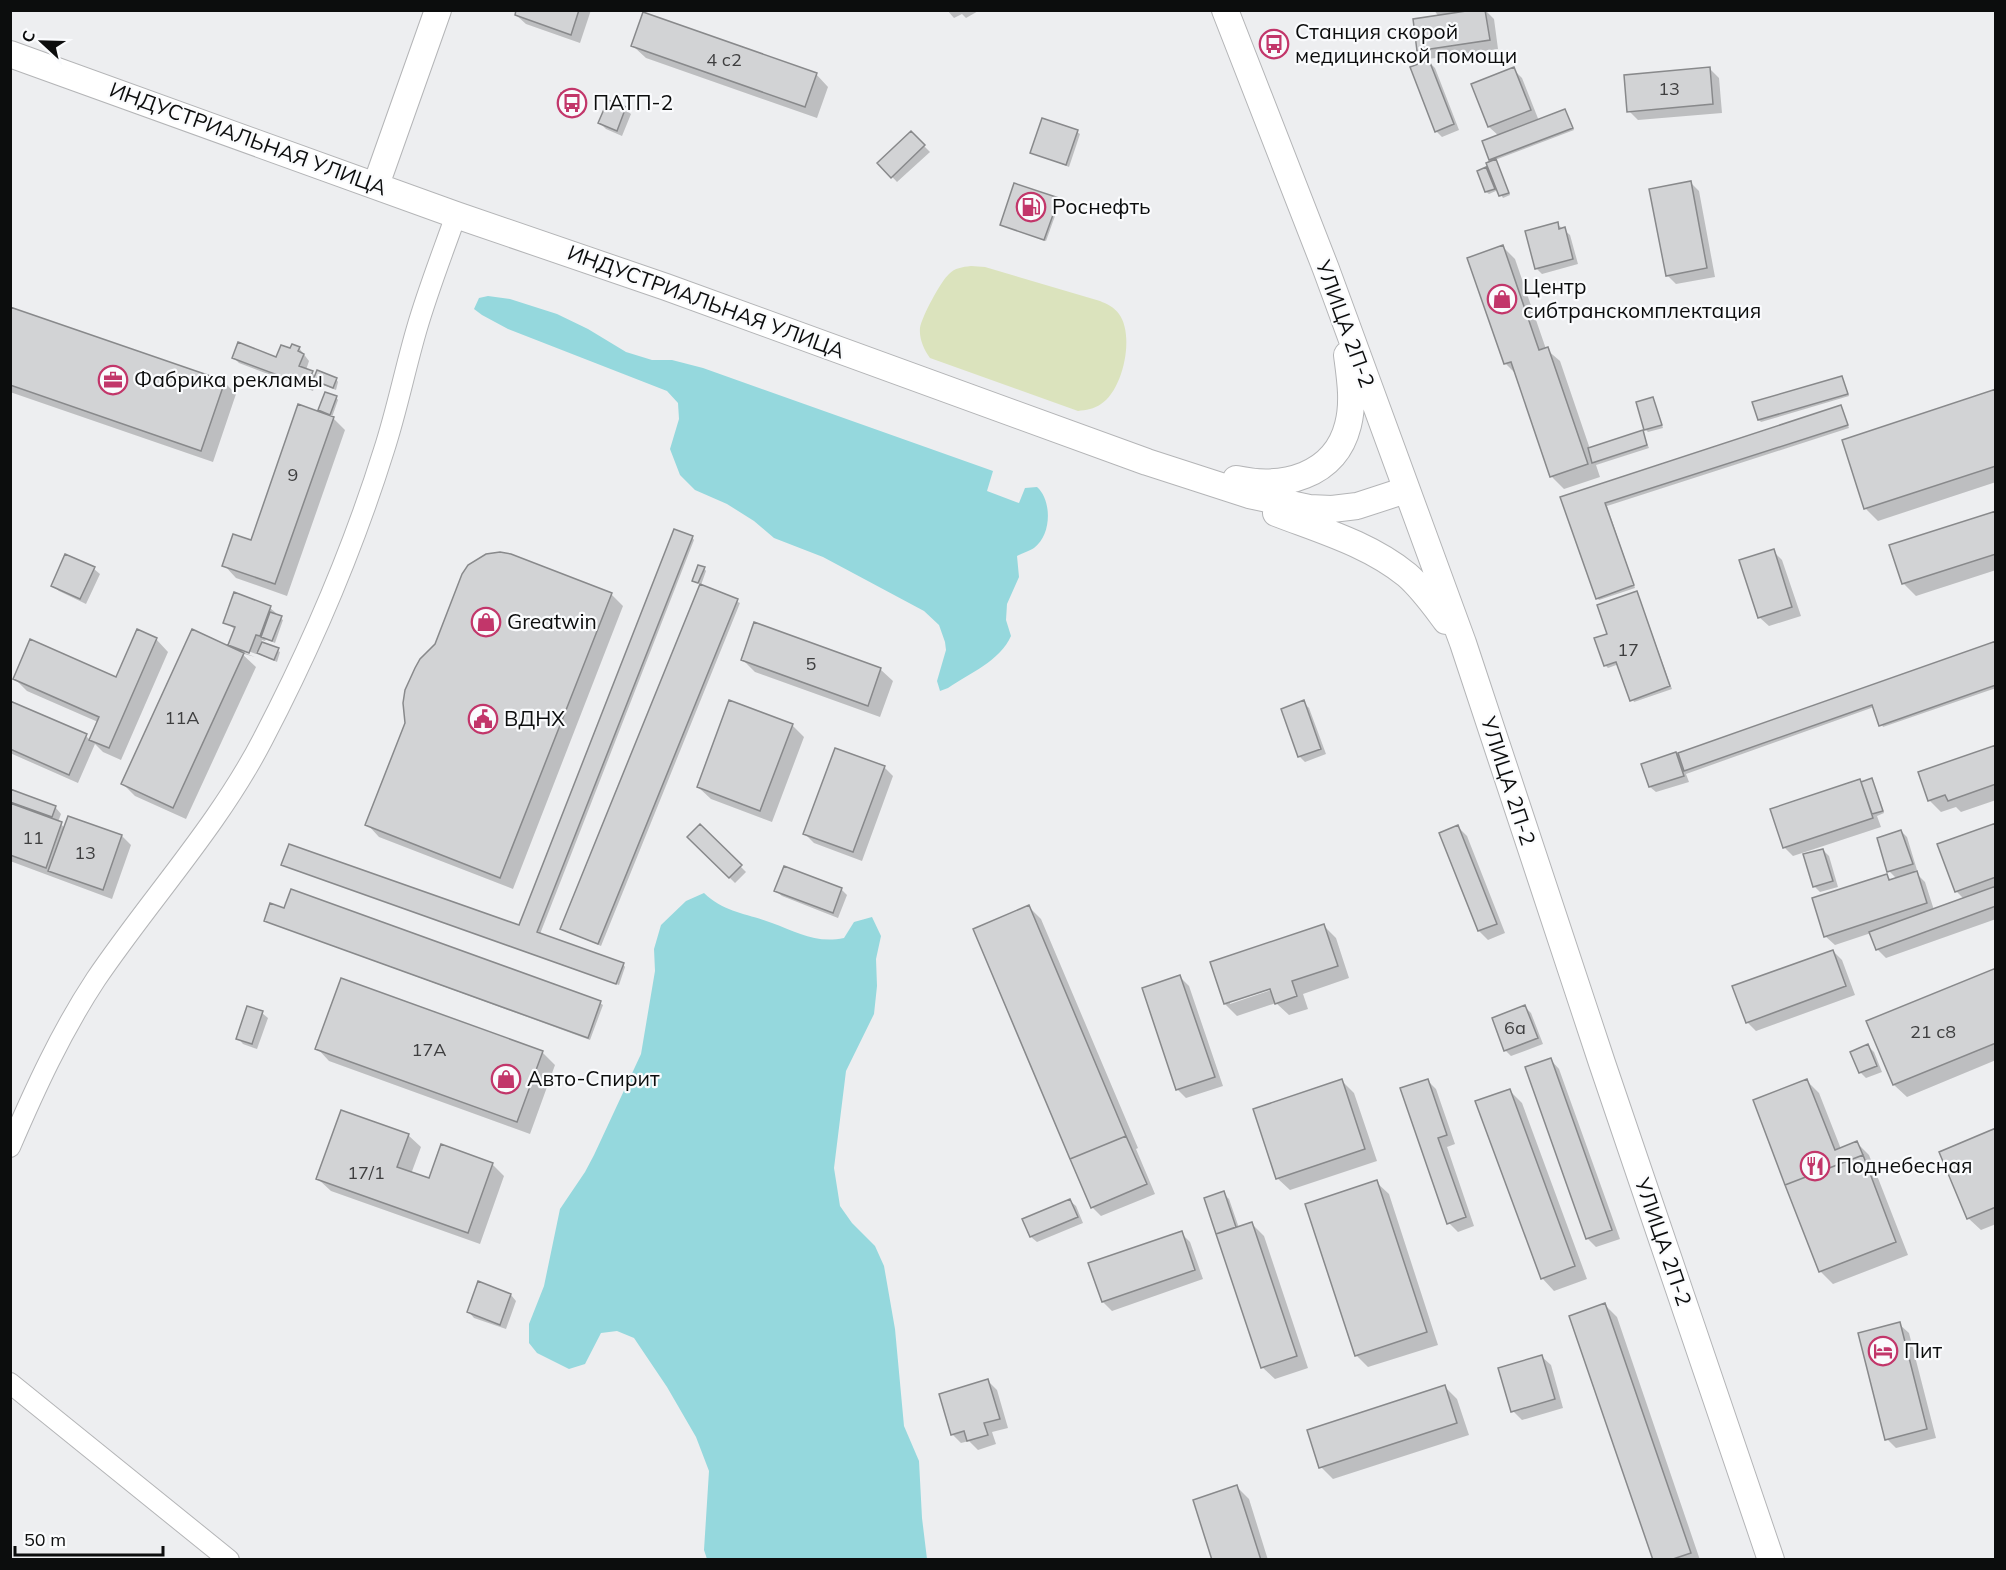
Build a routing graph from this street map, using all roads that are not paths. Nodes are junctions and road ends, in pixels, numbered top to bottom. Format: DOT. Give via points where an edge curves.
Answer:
graph roads {
  1 [pos="438,10"];
  2 [pos="1225,10"];
  3 [pos="10,54"];
  4 [pos="376,185"];
  5 [pos="456,215"];
  6 [pos="1344,321"];
  7 [pos="1147,462"];
  8 [pos="1406,490"];
  9 [pos="1463,643"];
  10 [pos="10,1147"];
  11 [pos="10,1383"];
  12 [pos="229,1560"];
  13 [pos="1771,1560"];
  1 -- 4 [label="main road"];
  2 -- 6 [label="main road, УЛИЦА 2П-2"];
  3 -- 4 [label="main road, ИНДУСТРИАЛЬНАЯ УЛИЦА"];
  4 -- 5 [label="main road, ИНДУСТРИАЛЬНАЯ УЛИЦА"];
  5 -- 7 [label="main road, ИНДУСТРИАЛЬНАЯ УЛИЦА"];
  5 -- 10 [label="street" via="417,328 363,511 296,672 227,802 131,930 67,1026"];
  6 -- 7 [label="main road" via="1352,397 1348,425 1327,462 1308,475 1263,482"];
  6 -- 8 [label="main road, УЛИЦА 2П-2"];
  7 -- 8 [label="main road, ИНДУСТРИАЛЬНАЯ УЛИЦА" via="1249,495 1309,508 1357,506"];
  7 -- 9 [label="main road" via="1363,547 1390,562 1425,593"];
  8 -- 9 [label="main road, УЛИЦА 2П-2"];
  9 -- 13 [label="main road, УЛИЦА 2П-2"];
  11 -- 12 [label="street"];
}
